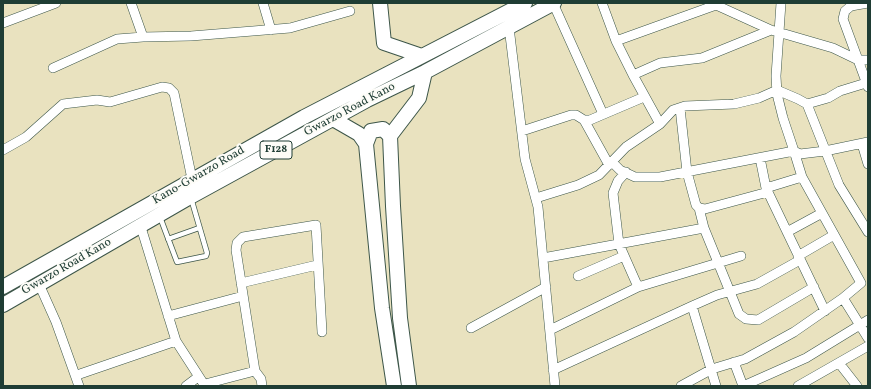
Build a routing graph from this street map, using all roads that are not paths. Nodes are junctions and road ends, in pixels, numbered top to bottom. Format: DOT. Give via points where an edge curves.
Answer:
graph roads {
  1 [pos="56,3"];
  2 [pos="131,3"];
  3 [pos="262,3"];
  4 [pos="380,3"];
  5 [pos="525,3"];
  6 [pos="554,3"];
  7 [pos="602,3"];
  8 [pos="781,3"];
  9 [pos="868,3"];
  10 [pos="715,4"];
  11 [pos="350,11"];
  12 [pos="3,23"];
  13 [pos="509,27"];
  14 [pos="271,30"];
  15 [pos="775,31"];
  16 [pos="142,37"];
  17 [pos="616,41"];
  18 [pos="422,56"];
  19 [pos="858,60"];
  20 [pos="868,60"];
  21 [pos="53,68"];
  22 [pos="425,72"];
  23 [pos="632,76"];
  24 [pos="867,85"];
  25 [pos="777,90"];
  26 [pos="644,97"];
  27 [pos="806,104"];
  28 [pos="680,108"];
  29 [pos="603,114"];
  30 [pos="332,119"];
  31 [pos="584,120"];
  32 [pos="660,124"];
  33 [pos="522,131"];
  34 [pos="390,136"];
  35 [pos="865,143"];
  36 [pos="366,144"];
  37 [pos="3,150"];
  38 [pos="794,151"];
  39 [pos="825,151"];
  40 [pos="760,158"];
  41 [pos="611,163"];
  42 [pos="868,164"];
  43 [pos="626,172"];
  44 [pos="687,172"];
  45 [pos="802,177"];
  46 [pos="192,180"];
  47 [pos="767,190"];
  48 [pos="190,197"];
  49 [pos="536,198"];
  50 [pos="699,208"];
  51 [pos="822,213"];
  52 [pos="159,214"];
  53 [pos="140,224"];
  54 [pos="200,228"];
  55 [pos="704,228"];
  56 [pos="787,232"];
  57 [pos="868,232"];
  58 [pos="834,235"];
  59 [pos="168,239"];
  60 [pos="618,244"];
  61 [pos="624,256"];
  62 [pos="741,256"];
  63 [pos="543,258"];
  64 [pos="799,258"];
  65 [pos="719,262"];
  66 [pos="317,265"];
  67 [pos="578,276"];
  68 [pos="864,281"];
  69 [pos="241,283"];
  70 [pos="39,284"];
  71 [pos="3,287"];
  72 [pos="546,287"];
  73 [pos="638,287"];
  74 [pos="814,287"];
  75 [pos="730,292"];
  76 [pos="243,296"];
  77 [pos="843,298"];
  78 [pos="4,302"];
  79 [pos="692,306"];
  80 [pos="825,311"];
  81 [pos="168,316"];
  82 [pos="864,323"];
  83 [pos="471,328"];
  84 [pos="550,330"];
  85 [pos="322,332"];
  86 [pos="868,338"];
  87 [pos="176,341"];
  88 [pos="868,346"];
  89 [pos="734,362"];
  90 [pos="839,363"];
  91 [pos="712,369"];
  92 [pos="553,370"];
  93 [pos="255,371"];
  94 [pos="77,375"];
  95 [pos="198,377"];
  96 [pos="205,385"];
  97 [pos="79,386"];
  98 [pos="186,386"];
  99 [pos="262,386"];
  100 [pos="394,386"];
  101 [pos="409,386"];
  102 [pos="555,386"];
  103 [pos="681,386"];
  104 [pos="716,386"];
  105 [pos="743,386"];
  106 [pos="798,386"];
  107 [pos="857,386"];
  1 -- 12 [label="street"];
  2 -- 16 [label="street"];
  3 -- 14 [label="street"];
  4 -- 18 [label="main road" via="384,43"];
  5 -- 18 [label="main road, Kano-Gwarzo Road / F128"];
  6 -- 13 [label="main road, Gwarzo Road Kano / F128"];
  6 -- 29 [label="street"];
  7 -- 17 [label="street"];
  8 -- 15 [label="street"];
  9 -- 19 [label="street" via="851,6 845,11 843,19"];
  10 -- 15 [label="street"];
  10 -- 17 [label="street"];
  11 -- 14 [label="street" via="305,25"];
  13 -- 22 [label="main road, Gwarzo Road Kano / F128"];
  13 -- 33 [label="street"];
  14 -- 16 [label="street"];
  15 -- 19 [label="street" via="839,50"];
  15 -- 23 [label="street" via="702,58 660,64"];
  15 -- 25 [label="street"];
  16 -- 21 [label="street" via="117,39"];
  17 -- 23 [label="street"];
  18 -- 46 [label="main road, Kano-Gwarzo Road / F128" via="304,117"];
  19 -- 20 [label="street"];
  19 -- 24 [label="street"];
  22 -- 30 [label="main road, Gwarzo Road Kano / F128"];
  22 -- 34 [label="main road" via="419,98"];
  23 -- 26 [label="street"];
  24 -- 27 [label="street" via="840,91 828,98"];
  25 -- 27 [label="street"];
  25 -- 28 [label="street" via="759,98 734,104"];
  25 -- 38 [label="street"];
  26 -- 29 [label="street"];
  26 -- 32 [label="street"];
  27 -- 39 [label="street"];
  28 -- 32 [label="street" via="673,110"];
  28 -- 44 [label="street"];
  29 -- 31 [label="street"];
  30 -- 36 [label="main road" via="359,134"];
  30 -- 48 [label="main road, Gwarzo Road Kano / F128"];
  31 -- 33 [label="street" via="571,115"];
  31 -- 41 [label="street"];
  32 -- 41 [label="street" via="626,147"];
  33 -- 49 [label="street" via="525,159"];
  34 -- 36 [label="main road" via="383,128 371,131"];
  34 -- 101 [label="main road" via="400,318"];
  35 -- 39 [label="street"];
  35 -- 42 [label="street"];
  36 -- 100 [label="main road" via="382,308"];
  37 -- 46 [label="street" via="26,137 63,104 97,100 110,102 162,87 169,88 174,93"];
  38 -- 39 [label="street" via="800,154"];
  38 -- 40 [label="street"];
  38 -- 45 [label="street"];
  39 -- 57 [label="street" via="843,194"];
  40 -- 44 [label="street"];
  40 -- 47 [label="street"];
  41 -- 43 [label="street"];
  41 -- 49 [label="street" via="599,175 578,185"];
  43 -- 44 [label="street" via="636,177 660,177"];
  43 -- 60 [label="street" via="618,181 613,193"];
  44 -- 50 [label="street"];
  45 -- 47 [label="street"];
  45 -- 51 [label="street"];
  46 -- 71 [label="main road, Kano-Gwarzo Road / F128"];
  47 -- 50 [label="street" via="705,209"];
  47 -- 56 [label="street"];
  48 -- 52 [label="main road, Gwarzo Road Kano / F128"];
  48 -- 54 [label="lane"];
  49 -- 63 [label="street"];
  50 -- 55 [label="street"];
  51 -- 56 [label="street"];
  51 -- 58 [label="street"];
  52 -- 53 [label="main road, Gwarzo Road Kano / F128"];
  52 -- 59 [label="lane"];
  53 -- 70 [label="main road, Gwarzo Road Kano / F128"];
  53 -- 81 [label="street"];
  54 -- 59 [label="lane"];
  54 -- 59 [label="lane" via="206,256 177,262"];
  55 -- 60 [label="street"];
  55 -- 65 [label="street"];
  56 -- 64 [label="street"];
  58 -- 64 [label="street"];
  58 -- 68 [label="street"];
  60 -- 61 [label="street"];
  60 -- 63 [label="street"];
  61 -- 67 [label="street"];
  61 -- 73 [label="street"];
  62 -- 65 [label="street"];
  63 -- 72 [label="street"];
  64 -- 74 [label="street"];
  64 -- 75 [label="street" via="757,284"];
  65 -- 73 [label="street"];
  65 -- 75 [label="street"];
  66 -- 69 [label="street"];
  66 -- 69 [label="street" via="316,225 243,237 237,243 236,250"];
  66 -- 85 [label="street"];
  68 -- 77 [label="street"];
  69 -- 76 [label="street"];
  70 -- 78 [label="main road, Gwarzo Road Kano / F128"];
  70 -- 94 [label="street"];
  72 -- 83 [label="street"];
  72 -- 84 [label="street"];
  73 -- 84 [label="street"];
  74 -- 75 [label="street" via="758,320 746,320 739,314"];
  74 -- 80 [label="street"];
  75 -- 79 [label="street"];
  76 -- 81 [label="street"];
  76 -- 93 [label="street"];
  77 -- 80 [label="street"];
  77 -- 82 [label="street"];
  79 -- 91 [label="street"];
  79 -- 92 [label="street"];
  80 -- 89 [label="street" via="794,332 745,359"];
  81 -- 87 [label="street"];
  82 -- 86 [label="street"];
  82 -- 105 [label="street" via="806,358"];
  84 -- 92 [label="street"];
  87 -- 94 [label="street"];
  87 -- 95 [label="street"];
  88 -- 90 [label="street"];
  89 -- 91 [label="street"];
  89 -- 105 [label="street"];
  90 -- 106 [label="street"];
  90 -- 107 [label="street"];
  91 -- 103 [label="street"];
  91 -- 104 [label="street"];
  92 -- 102 [label="street"];
  93 -- 96 [label="street"];
  93 -- 99 [label="street" via="261,379"];
  94 -- 97 [label="street"];
  95 -- 96 [label="street"];
  95 -- 98 [label="street"];
}
